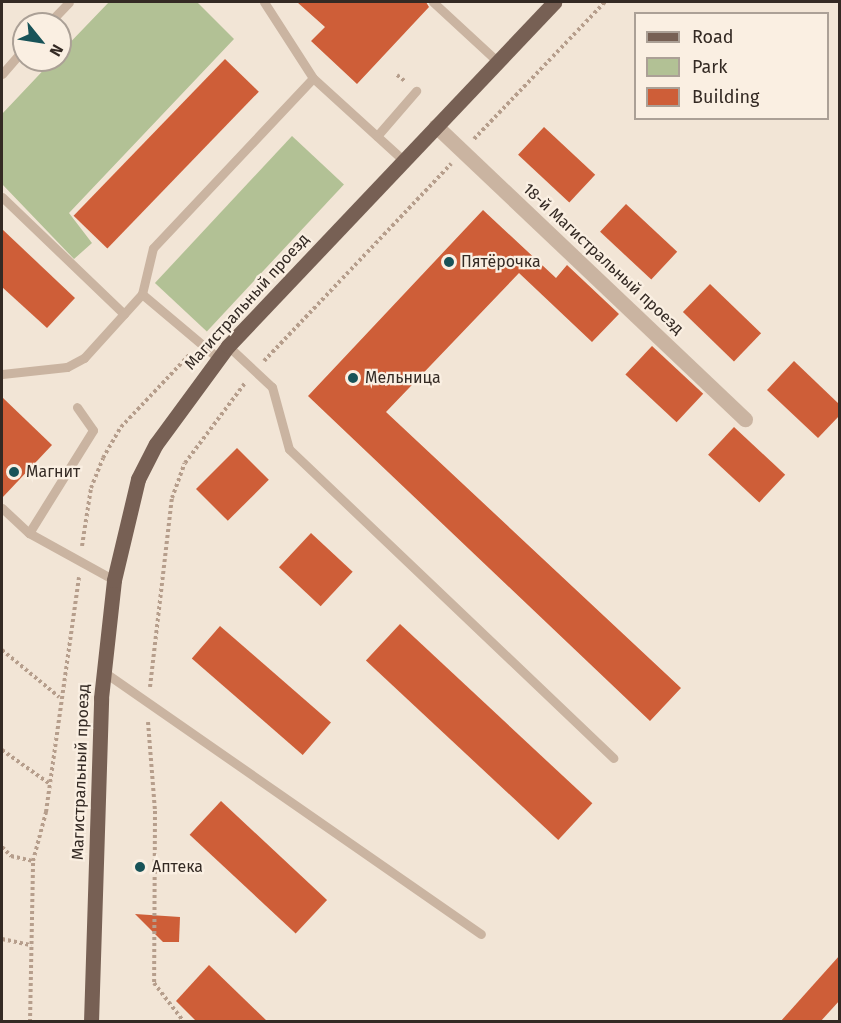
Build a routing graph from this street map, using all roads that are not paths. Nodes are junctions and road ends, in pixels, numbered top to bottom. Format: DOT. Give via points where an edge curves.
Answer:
graph roads {
  1 [pos="264,2"];
  2 [pos="433,2"];
  3 [pos="554,2"];
  4 [pos="497,61"];
  5 [pos="12,63"];
  6 [pos="2,74"];
  7 [pos="313,78"];
  8 [pos="416,91"];
  9 [pos="436,126"];
  10 [pos="376,136"];
  11 [pos="403,160"];
  12 [pos="2,197"];
  13 [pos="142,294"];
  14 [pos="124,314"];
  15 [pos="223,352"];
  16 [pos="2,374"];
  17 [pos="77,407"];
  18 [pos="746,419"];
  19 [pos="2,508"];
  20 [pos="29,533"];
  21 [pos="114,580"];
  22 [pos="104,672"];
  23 [pos="613,758"];
  24 [pos="482,934"];
  25 [pos="91,1022"];
  1 -- 7 [label="lane"];
  2 -- 4 [label="lane"];
  3 -- 4 [label="main road, Магистральный проезд"];
  4 -- 9 [label="main road, Магистральный проезд"];
  5 -- 6 [label="lane"];
  7 -- 10 [label="lane"];
  7 -- 13 [label="lane" via="153,248"];
  8 -- 10 [label="lane"];
  9 -- 11 [label="main road, Магистральный проезд"];
  9 -- 18 [label="street, 18-й Магистральный проезд"];
  10 -- 11 [label="lane"];
  11 -- 15 [label="main road, Магистральный проезд"];
  12 -- 14 [label="lane"];
  13 -- 14 [label="lane"];
  13 -- 15 [label="lane" via="201,344"];
  14 -- 16 [label="lane" via="84,358 67,367"];
  15 -- 21 [label="main road, Магистральный проезд" via="156,444 138,479"];
  15 -- 23 [label="lane" via="255,371 272,387 289,449"];
  17 -- 20 [label="lane" via="93,430"];
  19 -- 20 [label="lane"];
  20 -- 21 [label="lane"];
  21 -- 22 [label="main road, Магистральный проезд"];
  22 -- 24 [label="lane"];
  22 -- 25 [label="main road, Магистральный проезд"];
}
